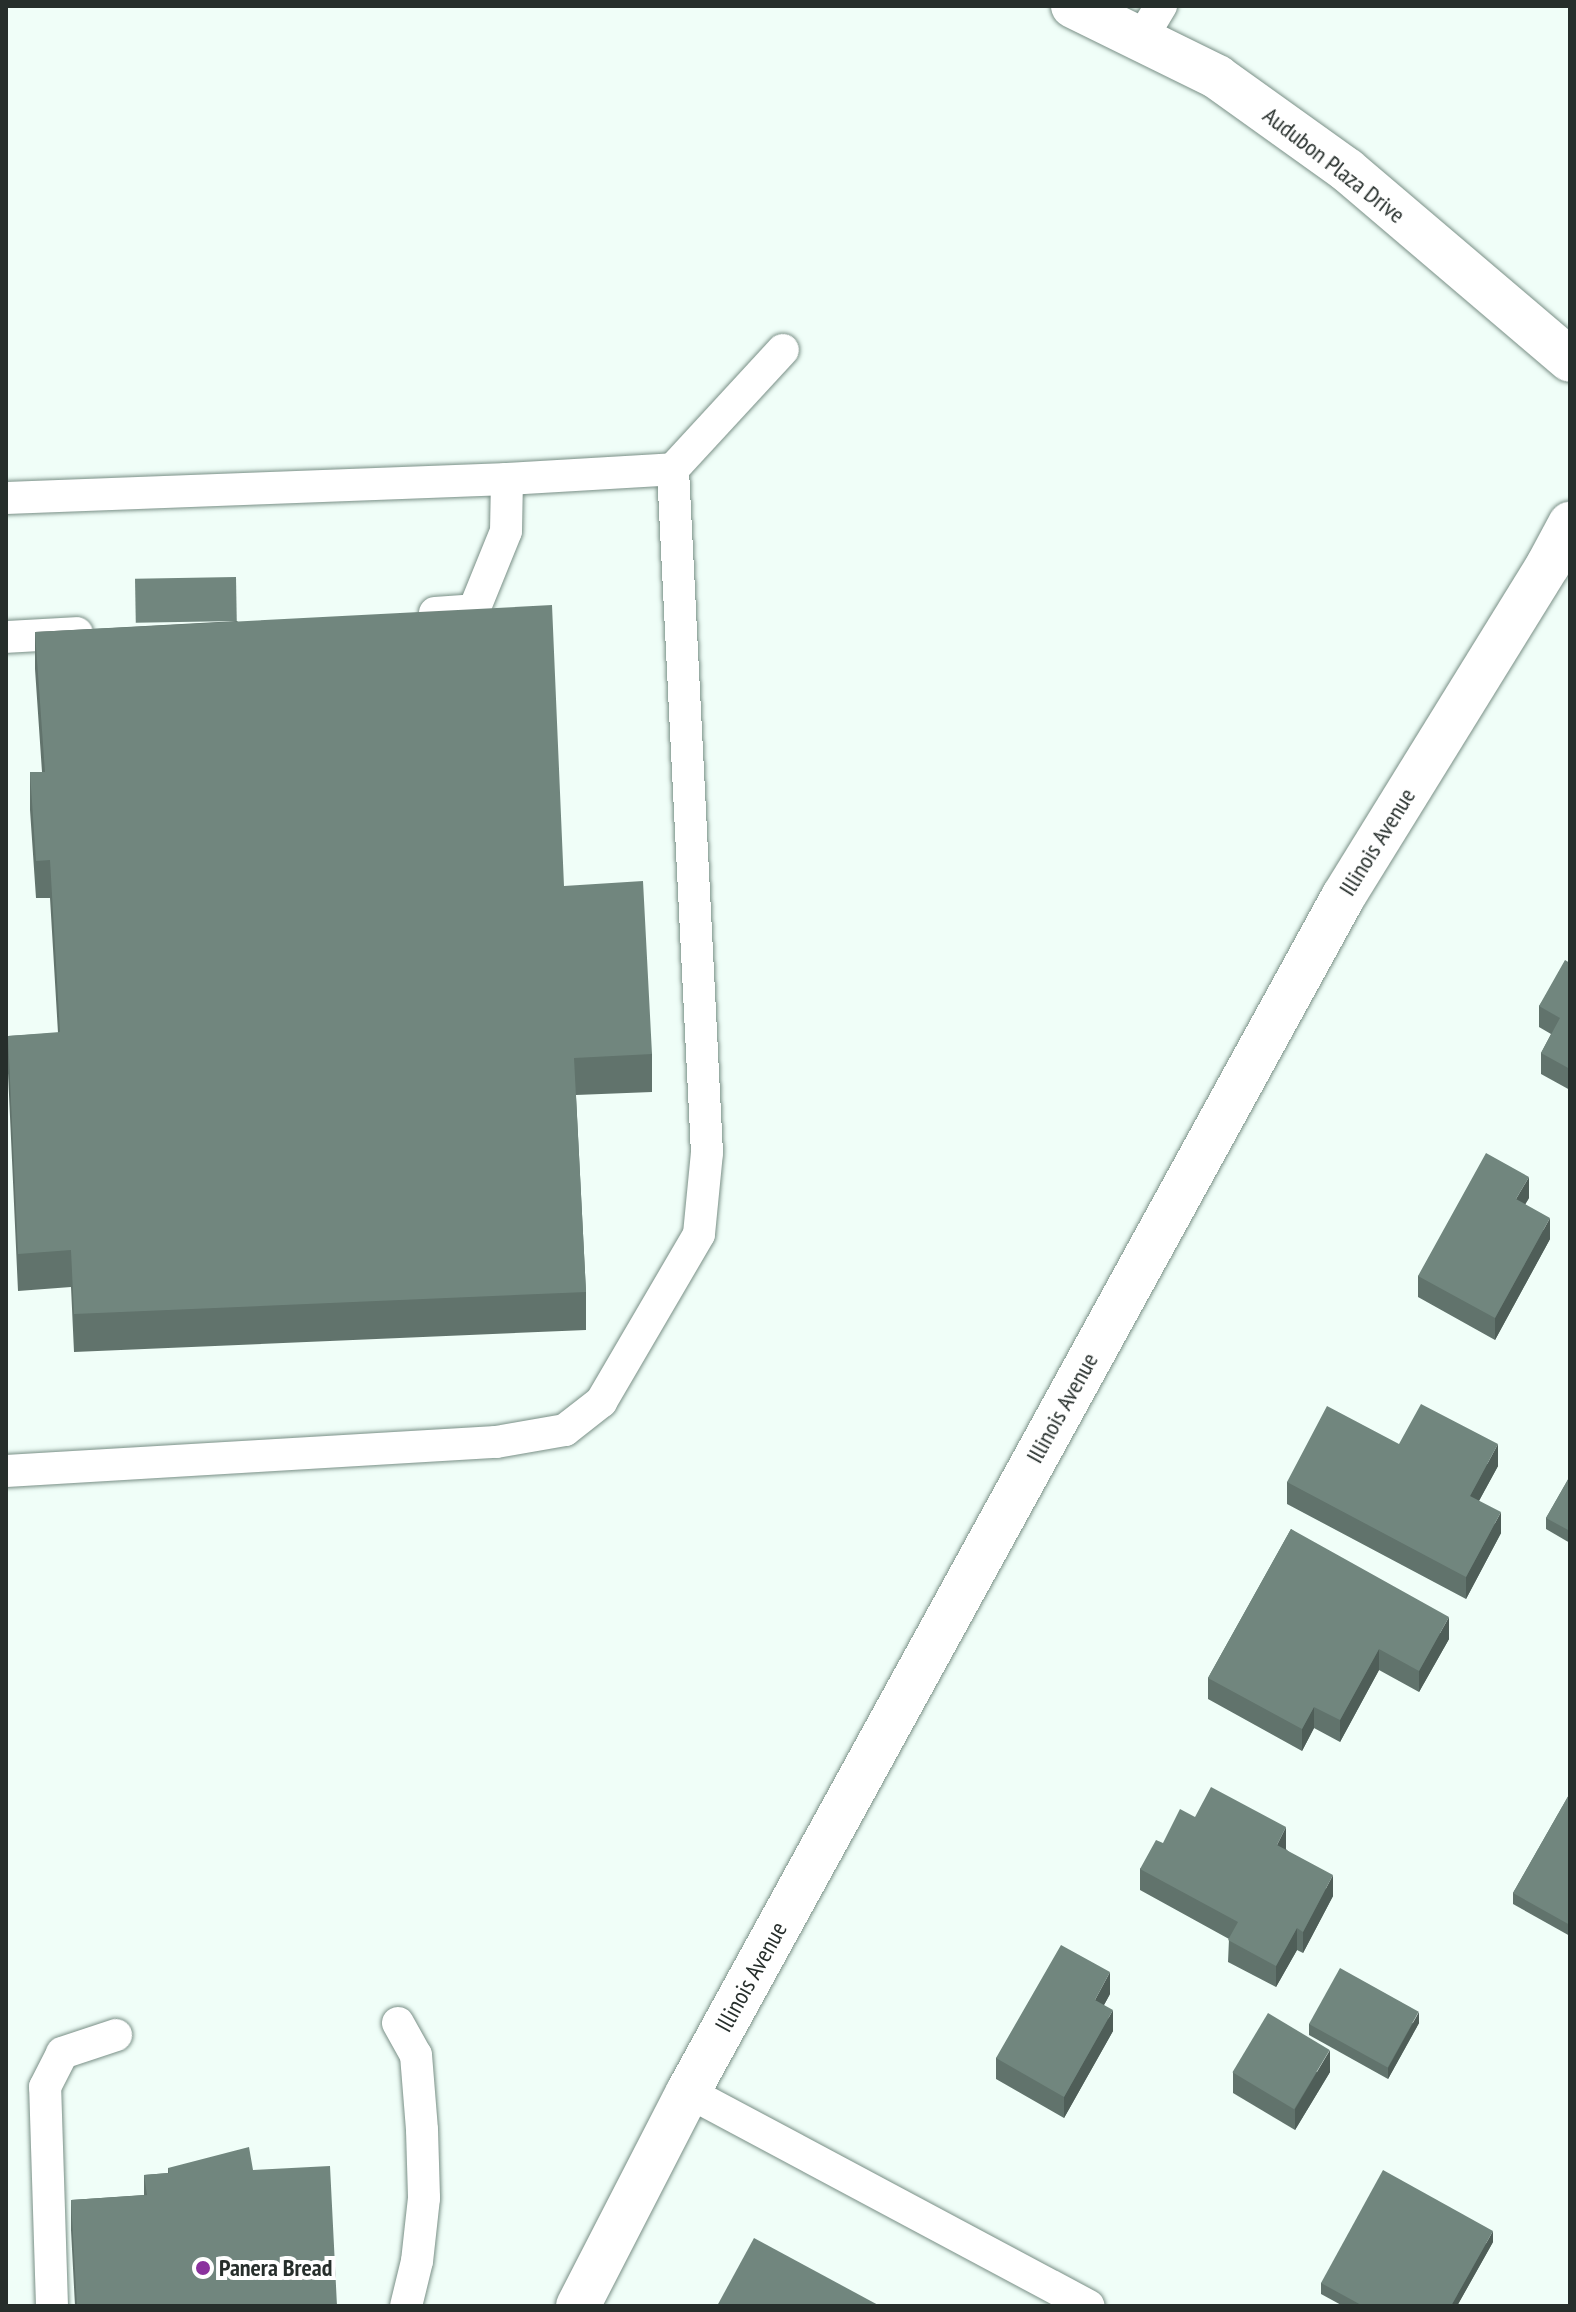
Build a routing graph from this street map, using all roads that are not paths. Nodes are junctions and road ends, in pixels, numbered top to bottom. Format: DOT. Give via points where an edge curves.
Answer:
graph roads {
  1 [pos="1073,6"];
  2 [pos="1151,23"];
  3 [pos="783,350"];
  4 [pos="1570,360"];
  5 [pos="673,469"];
  6 [pos="507,479"];
  7 [pos="6,498"];
  8 [pos="1570,524"];
  9 [pos="412,614"];
  10 [pos="100,632"];
  11 [pos="6,637"];
  12 [pos="6,1471"];
  13 [pos="398,2023"];
  14 [pos="116,2035"];
  15 [pos="688,2092"];
  16 [pos="52,2306"];
  17 [pos="406,2306"];
  18 [pos="578,2306"];
  19 [pos="1088,2306"];
  1 -- 2 [label="street, Audubon Plaza Drive"];
  2 -- 4 [label="street, Audubon Plaza Drive" via="1347,170"];
  3 -- 5 [label="lane"];
  5 -- 6 [label="lane"];
  5 -- 12 [label="lane" via="707,1153 699,1234 601,1402 565,1430 496,1442"];
  6 -- 7 [label="lane"];
  6 -- 9 [label="lane" via="506,531 474,610"];
  8 -- 15 [label="street, Illinois Avenue" via="1343,897"];
  10 -- 11 [label="lane"];
  13 -- 17 [label="lane" via="416,2055 423,2143 422,2214"];
  14 -- 16 [label="lane" via="62,2053 45,2087"];
  15 -- 18 [label="street, Illinois Avenue"];
  15 -- 19 [label="lane"];
}
